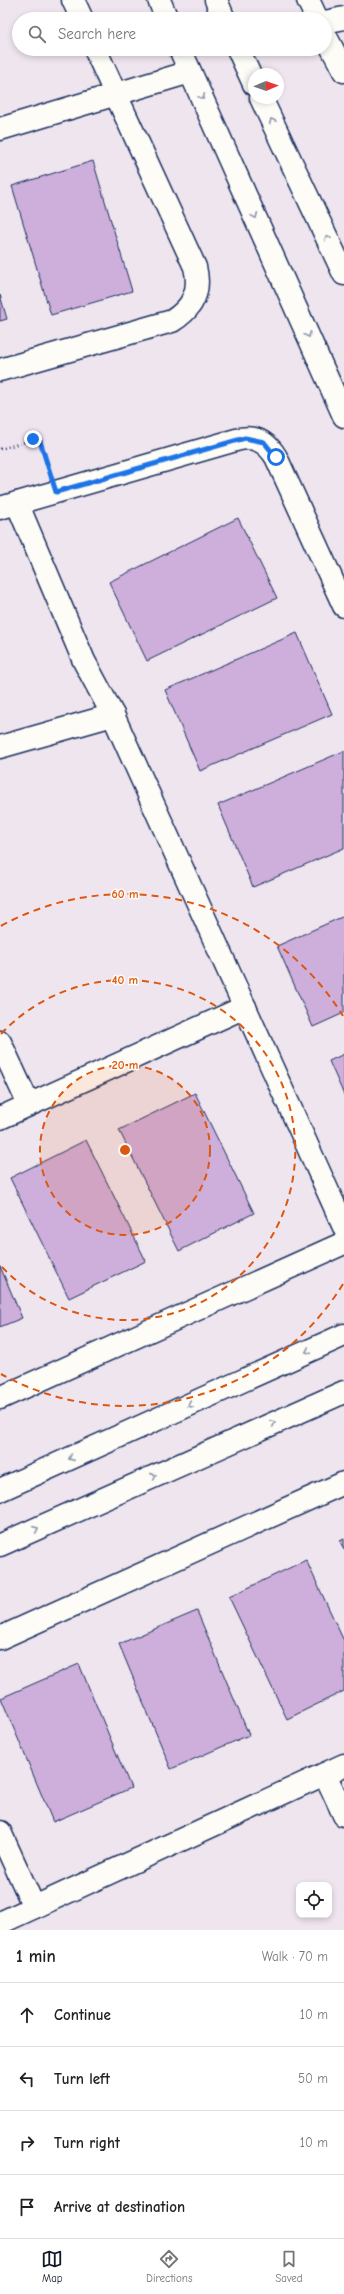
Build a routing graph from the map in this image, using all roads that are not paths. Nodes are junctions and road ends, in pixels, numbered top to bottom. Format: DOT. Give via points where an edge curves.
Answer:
graph roads {
  1 [pos="73,0"];
  2 [pos="158,0"];
  3 [pos="216,0"];
  4 [pos="308,0"];
  5 [pos="79,12"];
  6 [pos="164,12"];
  7 [pos="221,12"];
  8 [pos="314,12"];
  9 [pos="344,18"];
  10 [pos="332,21"];
  11 [pos="332,48"];
  12 [pos="98,56"];
  13 [pos="183,56"];
  14 [pos="242,56"];
  15 [pos="248,69"];
  16 [pos="344,71"];
  17 [pos="190,72"];
  18 [pos="116,96"];
  19 [pos="264,104"];
  20 [pos="0,129"];
  21 [pos="344,274"];
  22 [pos="0,370"];
  23 [pos="344,416"];
  24 [pos="9,505"];
  25 [pos="344,606"];
  26 [pos="113,715"];
  27 [pos="0,747"];
  28 [pos="245,1007"];
  29 [pos="0,1042"];
  30 [pos="29,1105"];
  31 [pos="0,1118"];
  32 [pos="344,1227"];
  33 [pos="344,1243"];
  34 [pos="344,1335"];
  35 [pos="344,1392"];
  36 [pos="0,1398"];
  37 [pos="344,1483"];
  38 [pos="0,1490"];
  39 [pos="0,1545"];
  40 [pos="0,1638"];
  41 [pos="335,1770"];
  42 [pos="344,1815"];
  43 [pos="0,1832"];
  44 [pos="34,1907"];
  45 [pos="0,1923"];
  1 -- 5 [label="street"];
  2 -- 6 [label="street"];
  3 -- 7 [label="street"];
  4 -- 8 [label="street"];
  9 -- 10 [label="street"];
  11 -- 16 [label="street"];
  12 -- 18 [label="street"];
  13 -- 17 [label="street"];
  14 -- 15 [label="street"];
  17 -- 18 [label="street"];
  17 -- 23 [label="street, one-way"];
  18 -- 20 [label="street"];
  18 -- 22 [label="street" via="195,267 197,293 187,309 172,321"];
  21 -- 19 [label="street, one-way"];
  24 -- 25 [label="street" via="245,438 264,442 276,457"];
  24 -- 26 [label="street" via="84,661"];
  26 -- 27 [label="street"];
  26 -- 28 [label="street"];
  28 -- 30 [label="street"];
  28 -- 32 [label="street"];
  29 -- 30 [label="street"];
  30 -- 31 [label="street"];
  33 -- 36 [label="street"];
  34 -- 38 [label="street, one-way"];
  39 -- 35 [label="street, one-way"];
  37 -- 40 [label="street"];
  41 -- 42 [label="street"];
  41 -- 44 [label="street"];
  43 -- 44 [label="street"];
  44 -- 45 [label="street"];
}
